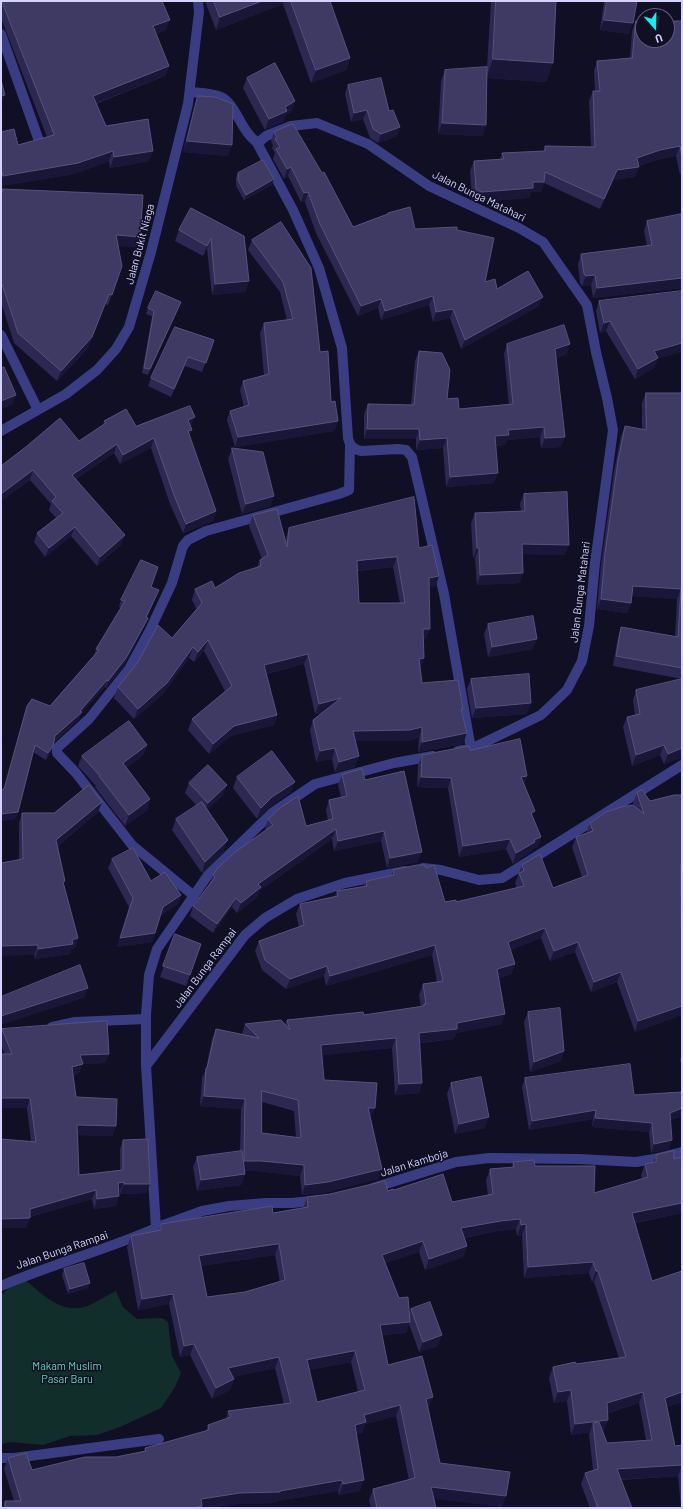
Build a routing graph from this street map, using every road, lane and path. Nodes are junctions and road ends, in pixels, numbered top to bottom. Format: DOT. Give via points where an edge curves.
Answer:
graph roads {
  1 [pos="198,1"];
  2 [pos="1,34"];
  3 [pos="190,92"];
  4 [pos="38,138"];
  5 [pos="256,141"];
  6 [pos="1,334"];
  7 [pos="38,410"];
  8 [pos="1,431"];
  9 [pos="350,445"];
  10 [pos="471,749"];
  11 [pos="682,765"];
  12 [pos="194,896"];
  13 [pos="146,1019"];
  14 [pos="40,1029"];
  15 [pos="146,1066"];
  16 [pos="682,1152"];
  17 [pos="364,1190"];
  18 [pos="325,1199"];
  19 [pos="156,1228"];
  20 [pos="1,1286"];
  21 [pos="159,1439"];
  22 [pos="1,1458"];
  1 -- 3 [label="street, Jalan Bukit Niaga"];
  2 -- 4 [label="street"];
  3 -- 5 [label="street" via="216,95 229,102 244,128"];
  3 -- 7 [label="street, Jalan Bukit Niaga" via="151,252 129,327 116,349 97,370 66,394"];
  5 -- 9 [label="street" via="293,210 319,268 342,348"];
  5 -- 10 [label="street, Jalan Bunga Matahari" via="260,142 266,136 291,126 317,123 368,144 429,186 543,242 591,305 596,352 613,430 589,626 582,661 567,690 542,715"];
  6 -- 7 [label="street"];
  7 -- 8 [label="street, Jalan Bukit Niaga"];
  9 -- 10 [label="street" via="360,451 406,450 412,456 444,594"];
  9 -- 12 [label="street" via="349,490 206,531 188,540 183,546 172,583 129,669 89,719 58,748 57,753 76,773 126,838"];
  10 -- 12 [label="street, Jalan Bunga Matahari" via="394,763 315,784 272,813 208,875"];
  11 -- 15 [label="street, Jalan Bunga Rampai" via="502,878 479,880 442,870 412,869 345,883 297,899 265,918 244,935"];
  12 -- 13 [label="street, Jalan Bunga Matahari" via="157,949 149,975"];
  13 -- 14 [label="street" via="75,1022"];
  13 -- 15 [label="street, Jalan Bunga Matahari"];
  15 -- 19 [label="street"];
  16 -- 17 [label="street, Jalan Kamboja" via="636,1162 579,1158 489,1158 456,1162"];
  18 -- 19 [label="street" via="202,1211"];
  19 -- 20 [label="street, Jalan Bunga Rampai"];
  21 -- 22 [label="street"];
}
